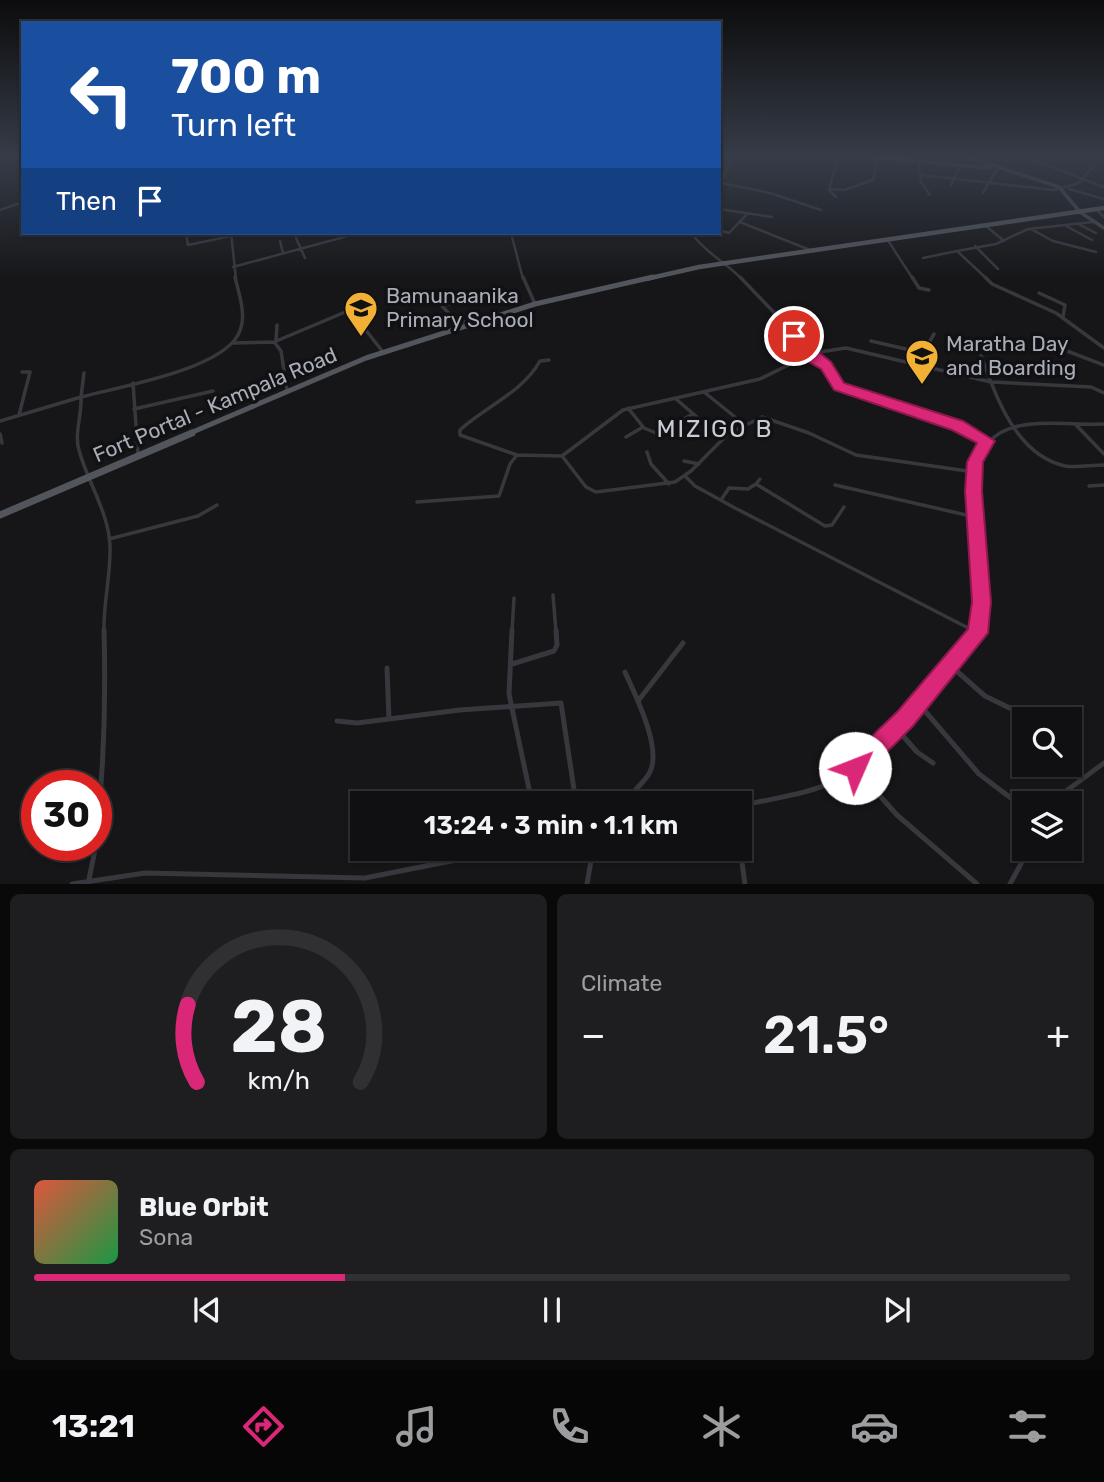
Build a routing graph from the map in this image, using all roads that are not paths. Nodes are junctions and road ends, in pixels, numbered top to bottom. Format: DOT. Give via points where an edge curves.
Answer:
graph roads {
  1 [pos="782,197"];
  2 [pos="1070,197"];
  3 [pos="21,203"];
  4 [pos="1104,208"];
  5 [pos="721,209"];
  6 [pos="1096,209"];
  7 [pos="0,210"];
  8 [pos="821,211"];
  9 [pos="1080,212"];
  10 [pos="748,213"];
  11 [pos="772,216"];
  12 [pos="1104,217"];
  13 [pos="740,222"];
  14 [pos="1093,222"];
  15 [pos="1078,223"];
  16 [pos="985,224"];
  17 [pos="1064,225"];
  18 [pos="1104,228"];
  19 [pos="1031,229"];
  20 [pos="721,231"];
  21 [pos="1096,233"];
  22 [pos="186,235"];
  23 [pos="227,235"];
  24 [pos="231,235"];
  25 [pos="351,235"];
  26 [pos="512,235"];
  27 [pos="692,235"];
  28 [pos="296,238"];
  29 [pos="887,239"];
  30 [pos="1092,240"];
  31 [pos="280,241"];
  32 [pos="1004,241"];
  33 [pos="975,246"];
  34 [pos="300,248"];
  35 [pos="812,251"];
  36 [pos="957,251"];
  37 [pos="1096,252"];
  38 [pos="283,253"];
  39 [pos="305,258"];
  40 [pos="923,258"];
  41 [pos="726,263"];
  42 [pos="232,267"];
  43 [pos="998,269"];
  44 [pos="929,290"];
  45 [pos="1039,293"];
  46 [pos="467,299"];
  47 [pos="535,304"];
  48 [pos="1063,317"];
  49 [pos="472,323"];
  50 [pos="277,326"];
  51 [pos="934,334"];
  52 [pos="871,341"];
  53 [pos="275,342"];
  54 [pos="233,343"];
  55 [pos="1046,343"];
  56 [pos="1104,348"];
  57 [pos="384,352"];
  58 [pos="811,353"];
  59 [pos="923,354"];
  60 [pos="981,356"];
  61 [pos="549,360"];
  62 [pos="1104,365"];
  63 [pos="920,367"];
  64 [pos="22,372"];
  65 [pos="84,373"];
  66 [pos="990,382"];
  67 [pos="133,383"];
  68 [pos="287,390"];
  69 [pos="213,391"];
  70 [pos="704,392"];
  71 [pos="1104,393"];
  72 [pos="81,397"];
  73 [pos="675,398"];
  74 [pos="628,408"];
  75 [pos="134,409"];
  76 [pos="693,414"];
  77 [pos="19,415"];
  78 [pos="0,422"];
  79 [pos="1104,424"];
  80 [pos="745,425"];
  81 [pos="1076,425"];
  82 [pos="1090,425"];
  83 [pos="1009,426"];
  84 [pos="643,427"];
  85 [pos="730,433"];
  86 [pos="1087,433"];
  87 [pos="0,435"];
  88 [pos="626,437"];
  89 [pos="987,441"];
  90 [pos="2,443"];
  91 [pos="647,452"];
  92 [pos="1104,453"];
  93 [pos="138,454"];
  94 [pos="517,455"];
  95 [pos="562,456"];
  96 [pos="684,461"];
  97 [pos="699,464"];
  98 [pos="1104,465"];
  99 [pos="974,472"];
  100 [pos="90,476"];
  101 [pos="685,476"];
  102 [pos="760,479"];
  103 [pos="669,484"];
  104 [pos="755,484"];
  105 [pos="835,485"];
  106 [pos="1104,485"];
  107 [pos="1089,486"];
  108 [pos="721,500"];
  109 [pos="417,502"];
  110 [pos="217,505"];
  111 [pos="844,507"];
  112 [pos="0,515"];
  113 [pos="975,517"];
  114 [pos="109,539"];
  115 [pos="554,594"];
  116 [pos="514,598"];
  117 [pos="978,633"];
  118 [pos="683,643"];
  119 [pos="512,664"];
  120 [pos="952,667"];
  121 [pos="387,668"];
  122 [pos="625,672"];
  123 [pos="638,701"];
  124 [pos="919,704"];
  125 [pos="510,708"];
  126 [pos="1012,709"];
  127 [pos="389,719"];
  128 [pos="337,721"];
  129 [pos="896,728"];
  130 [pos="933,763"];
  131 [pos="1104,763"];
  132 [pos="855,768"];
  133 [pos="103,770"];
  134 [pos="528,791"];
  135 [pos="574,791"];
  136 [pos="633,791"];
  137 [pos="1067,791"];
  138 [pos="1012,799"];
  139 [pos="752,803"];
  140 [pos="93,861"];
  141 [pos="457,861"];
  142 [pos="591,861"];
  143 [pos="742,861"];
  144 [pos="1022,861"];
  145 [pos="89,879"];
  146 [pos="72,884"];
  147 [pos="587,884"];
  148 [pos="745,884"];
  149 [pos="977,884"];
  150 [pos="1010,884"];
  1 -- 8 [label="street"];
  2 -- 9 [label="main road"];
  3 -- 7 [label="street"];
  4 -- 6 [label="main road, Fort Portal - Kampala Road"];
  5 -- 10 [label="street"];
  6 -- 9 [label="main road, Fort Portal - Kampala Road"];
  6 -- 12 [label="street"];
  9 -- 14 [label="main road"];
  9 -- 16 [label="main road, Fort Portal - Kampala Road"];
  10 -- 11 [label="street"];
  10 -- 13 [label="street"];
  13 -- 20 [label="street" via="729,233"];
  13 -- 35 [label="street"];
  14 -- 15 [label="street"];
  14 -- 18 [label="main road"];
  15 -- 17 [label="street"];
  15 -- 21 [label="street"];
  16 -- 29 [label="main road, Fort Portal - Kampala Road"];
  16 -- 32 [label="street"];
  17 -- 19 [label="street"];
  17 -- 30 [label="street"];
  19 -- 32 [label="street"];
  19 -- 37 [label="street" via="1053,241"];
  22 -- 23 [label="street" via="188,245"];
  24 -- 42 [label="street"];
  25 -- 34 [label="street"];
  26 -- 47 [label="street" via="526,290"];
  27 -- 41 [label="street" via="706,253"];
  28 -- 34 [label="street"];
  29 -- 35 [label="main road, Fort Portal - Kampala Road"];
  29 -- 44 [label="street" via="919,288"];
  31 -- 38 [label="street"];
  32 -- 33 [label="street"];
  33 -- 36 [label="street"];
  33 -- 43 [label="street"];
  34 -- 38 [label="street"];
  34 -- 39 [label="street"];
  35 -- 41 [label="main road, Fort Portal - Kampala Road"];
  36 -- 40 [label="street"];
  36 -- 48 [label="street" via="996,286"];
  38 -- 42 [label="street"];
  41 -- 47 [label="main road, Fort Portal - Kampala Road"];
  41 -- 58 [label="street"];
  42 -- 54 [label="street" via="243,321"];
  45 -- 48 [label="street" via="1065,304"];
  46 -- 49 [label="street" via="442,306 455,320"];
  47 -- 49 [label="main road, Fort Portal - Kampala Road"];
  48 -- 56 [label="street"];
  49 -- 57 [label="main road, Fort Portal - Kampala Road"];
  50 -- 53 [label="street"];
  51 -- 59 [label="street"];
  52 -- 59 [label="street"];
  53 -- 54 [label="street"];
  53 -- 57 [label="street" via="350,310 365,322 374,347"];
  53 -- 68 [label="street" via="281,351"];
  54 -- 67 [label="street" via="203,363"];
  55 -- 62 [label="street"];
  57 -- 68 [label="main road, Fort Portal - Kampala Road"];
  58 -- 63 [label="street" via="846,348"];
  58 -- 70 [label="street" via="760,379"];
  58 -- 89 [label="street" via="839,387 958,426"];
  59 -- 63 [label="street"];
  60 -- 66 [label="street"];
  61 -- 94 [label="street" via="540,361 531,377 460,430 460,435 476,443"];
  63 -- 66 [label="street"];
  64 -- 77 [label="street" via="30,372"];
  65 -- 72 [label="street"];
  66 -- 71 [label="street" via="1091,387"];
  66 -- 83 [label="street"];
  67 -- 72 [label="street"];
  67 -- 75 [label="street"];
  68 -- 93 [label="main road, Fort Portal - Kampala Road"];
  69 -- 75 [label="street"];
  70 -- 73 [label="street"];
  70 -- 80 [label="street"];
  72 -- 77 [label="street"];
  72 -- 100 [label="street" via="82,418 76,436"];
  73 -- 74 [label="street"];
  73 -- 76 [label="street"];
  74 -- 84 [label="street"];
  74 -- 95 [label="street" via="611,416"];
  75 -- 93 [label="street"];
  76 -- 84 [label="street" via="656,433"];
  76 -- 85 [label="street"];
  77 -- 78 [label="street"];
  79 -- 82 [label="street"];
  80 -- 85 [label="street"];
  80 -- 99 [label="street" via="766,418 856,455"];
  81 -- 82 [label="street"];
  81 -- 83 [label="street"];
  81 -- 86 [label="street"];
  82 -- 86 [label="street"];
  83 -- 89 [label="street"];
  83 -- 98 [label="street" via="1060,464"];
  84 -- 88 [label="street"];
  85 -- 97 [label="street"];
  86 -- 92 [label="street"];
  87 -- 90 [label="street"];
  89 -- 99 [label="street" via="979,451"];
  91 -- 103 [label="street" via="651,464"];
  93 -- 100 [label="main road, Fort Portal - Kampala Road"];
  94 -- 95 [label="street"];
  94 -- 109 [label="street" via="499,496"];
  95 -- 103 [label="street" via="586,487 596,492"];
  96 -- 97 [label="street"];
  97 -- 101 [label="street"];
  99 -- 113 [label="street"];
  100 -- 112 [label="main road, Fort Portal - Kampala Road"];
  100 -- 114 [label="street"];
  101 -- 103 [label="street"];
  101 -- 108 [label="street"];
  102 -- 104 [label="street"];
  104 -- 108 [label="street" via="748,489 729,488"];
  104 -- 111 [label="street" via="825,526 832,525"];
  105 -- 113 [label="street"];
  106 -- 107 [label="street"];
  108 -- 117 [label="street"];
  110 -- 114 [label="street" via="198,516"];
  113 -- 117 [label="street" via="982,602"];
  114 -- 133 [label="street"];
  115 -- 119 [label="street" via="554,651"];
  116 -- 119 [label="street"];
  117 -- 120 [label="street"];
  118 -- 123 [label="street"];
  119 -- 125 [label="street"];
  120 -- 124 [label="street"];
  120 -- 126 [label="street" via="985,696"];
  121 -- 127 [label="street"];
  122 -- 123 [label="street"];
  123 -- 136 [label="street" via="655,760"];
  124 -- 129 [label="street"];
  124 -- 138 [label="street" via="979,774"];
  125 -- 127 [label="street"];
  125 -- 134 [label="street"];
  125 -- 135 [label="street" via="562,705"];
  127 -- 128 [label="street"];
  129 -- 130 [label="street"];
  129 -- 132 [label="street"];
  131 -- 137 [label="street"];
  132 -- 139 [label="street" via="820,786"];
  132 -- 149 [label="street" via="881,802"];
  140 -- 145 [label="street"];
  141 -- 145 [label="street" via="364,878 136,873"];
  142 -- 147 [label="street"];
  143 -- 148 [label="street"];
  144 -- 150 [label="street"];
  145 -- 146 [label="street"];
}
